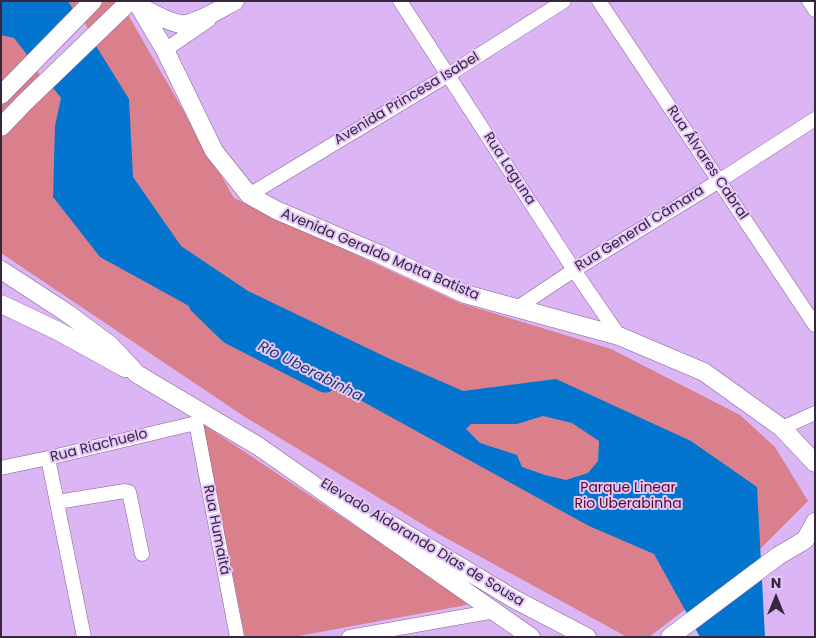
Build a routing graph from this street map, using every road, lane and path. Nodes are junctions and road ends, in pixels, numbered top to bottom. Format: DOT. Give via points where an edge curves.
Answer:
graph roads {
  1 [pos="93,1"];
  2 [pos="235,1"];
  3 [pos="400,1"];
  4 [pos="564,1"];
  5 [pos="599,1"];
  6 [pos="809,1"];
  7 [pos="135,3"];
  8 [pos="815,10"];
  9 [pos="166,50"];
  10 [pos="448,74"];
  11 [pos="4,92"];
  12 [pos="815,119"];
  13 [pos="1,127"];
  14 [pos="719,181"];
  15 [pos="249,195"];
  16 [pos="1,270"];
  17 [pos="574,270"];
  18 [pos="1,304"];
  19 [pos="517,308"];
  20 [pos="815,325"];
  21 [pos="620,336"];
  22 [pos="137,374"];
  23 [pos="815,413"];
  24 [pos="198,417"];
  25 [pos="782,428"];
  26 [pos="258,446"];
  27 [pos="48,458"];
  28 [pos="815,464"];
  29 [pos="1,468"];
  30 [pos="57,502"];
  31 [pos="815,522"];
  32 [pos="810,540"];
  33 [pos="142,554"];
  34 [pos="494,611"];
  35 [pos="673,634"];
  36 [pos="84,637"];
  37 [pos="237,637"];
  38 [pos="349,637"];
  39 [pos="531,637"];
  40 [pos="587,637"];
  1 -- 11 [label="main road"];
  2 -- 7 [label="main road" via="186,24 178,24"];
  2 -- 9 [label="street"];
  3 -- 10 [label="street, Rua Laguna"];
  4 -- 10 [label="street, Avenida Princesa Isabel"];
  5 -- 14 [label="street, Rua Álvares Cabral"];
  6 -- 8 [label="street"];
  7 -- 9 [label="main road, Avenida Geraldo Motta Batista"];
  7 -- 13 [label="main road"];
  9 -- 15 [label="main road, Avenida Geraldo Motta Batista" via="214,151"];
  10 -- 15 [label="street, Avenida Princesa Isabel"];
  10 -- 17 [label="street, Rua Laguna"];
  12 -- 14 [label="street, Rua General Câmara"];
  14 -- 17 [label="street, Rua General Câmara"];
  14 -- 20 [label="street, Rua Álvares Cabral"];
  15 -- 19 [label="main road, Avenida Geraldo Motta Batista" via="465,294"];
  16 -- 22 [label="main road" via="110,345"];
  17 -- 19 [label="street, Rua General Câmara"];
  17 -- 21 [label="street, Rua Laguna"];
  18 -- 22 [label="main road"];
  19 -- 21 [label="main road, Avenida Geraldo Motta Batista"];
  21 -- 25 [label="main road, Avenida Geraldo Motta Batista" via="704,372"];
  22 -- 24 [label="main road"];
  23 -- 25 [label="street"];
  24 -- 26 [label="main road"];
  24 -- 27 [label="street, Rua Riachuelo"];
  24 -- 37 [label="street, Rua Humaitá"];
  25 -- 28 [label="main road, Avenida Geraldo Motta Batista"];
  26 -- 34 [label="main road"];
  26 -- 40 [label="main road, Elevado Aldorando Dias de Sousa" via="514,598"];
  27 -- 29 [label="street, Rua Riachuelo"];
  27 -- 30 [label="street"];
  30 -- 33 [label="street" via="129,492"];
  30 -- 36 [label="street"];
  31 -- 32 [label="main road"];
  32 -- 35 [label="main road" via="778,556"];
  34 -- 38 [label="street"];
  34 -- 39 [label="main road"];
}
